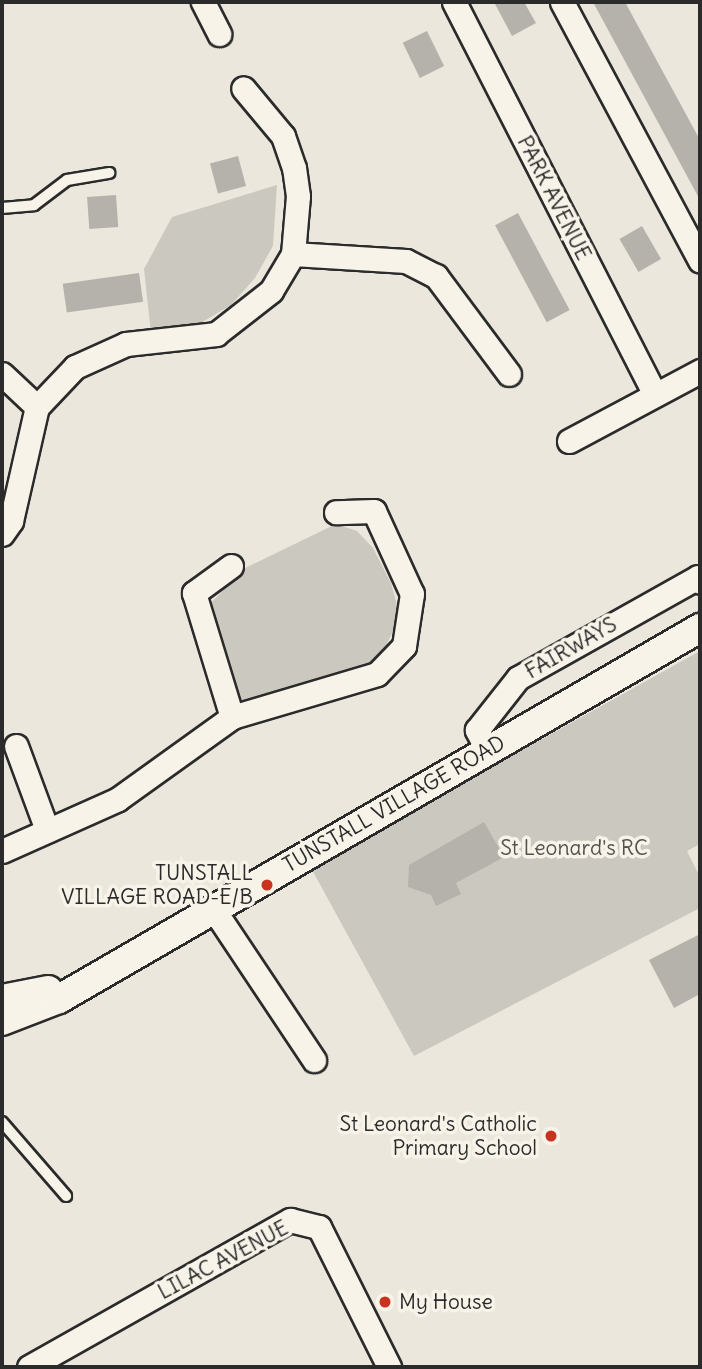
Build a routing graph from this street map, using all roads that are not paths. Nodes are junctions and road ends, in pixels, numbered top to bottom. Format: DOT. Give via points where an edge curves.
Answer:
graph roads {
  1 [pos="203,2"];
  2 [pos="454,2"];
  3 [pos="562,2"];
  4 [pos="219,34"];
  5 [pos="243,88"];
  6 [pos="109,173"];
  7 [pos="2,208"];
  8 [pos="293,254"];
  9 [pos="700,260"];
  10 [pos="700,371"];
  11 [pos="2,374"];
  12 [pos="509,374"];
  13 [pos="655,395"];
  14 [pos="37,407"];
  15 [pos="569,441"];
  16 [pos="336,512"];
  17 [pos="2,534"];
  18 [pos="231,566"];
  19 [pos="700,582"];
  20 [pos="700,628"];
  21 [pos="232,717"];
  22 [pos="16,746"];
  23 [pos="488,751"];
  24 [pos="47,830"];
  25 [pos="2,852"];
  26 [pos="212,907"];
  27 [pos="88,978"];
  28 [pos="2,999"];
  29 [pos="2,1021"];
  30 [pos="314,1060"];
  31 [pos="2,1122"];
  32 [pos="66,1196"];
  33 [pos="29,1367"];
  34 [pos="390,1367"];
  1 -- 4 [label="street"];
  2 -- 13 [label="street, PARK AVENUE"];
  3 -- 9 [label="street"];
  5 -- 8 [label="street" via="283,136 294,168 298,210"];
  6 -- 7 [label="lane" via="66,180 34,205"];
  8 -- 12 [label="street" via="407,261 436,276"];
  8 -- 14 [label="street" via="271,291 216,334 126,344 75,367"];
  10 -- 13 [label="street"];
  11 -- 14 [label="street"];
  13 -- 15 [label="street"];
  14 -- 17 [label="street" via="14,511"];
  16 -- 21 [label="street" via="374,511 412,594 404,646 377,674"];
  18 -- 21 [label="street" via="194,593"];
  19 -- 23 [label="street, FAIRWAYS" via="698,577 519,678 477,730"];
  20 -- 23 [label="street, TUNSTALL VILLAGE ROAD"];
  21 -- 24 [label="street" via="118,799"];
  22 -- 24 [label="street"];
  23 -- 26 [label="street, TUNSTALL VILLAGE ROAD"];
  24 -- 25 [label="street"];
  26 -- 27 [label="street, TUNSTALL VILLAGE ROAD"];
  26 -- 30 [label="street"];
  27 -- 28 [label="street, TUNSTALL VILLAGE ROAD" via="21,999"];
  27 -- 29 [label="street, TUNSTALL VILLAGE ROAD" via="38,1010"];
  31 -- 32 [label="lane"];
  33 -- 34 [label="street, LILAC AVENUE" via="290,1220 319,1227"];
}
